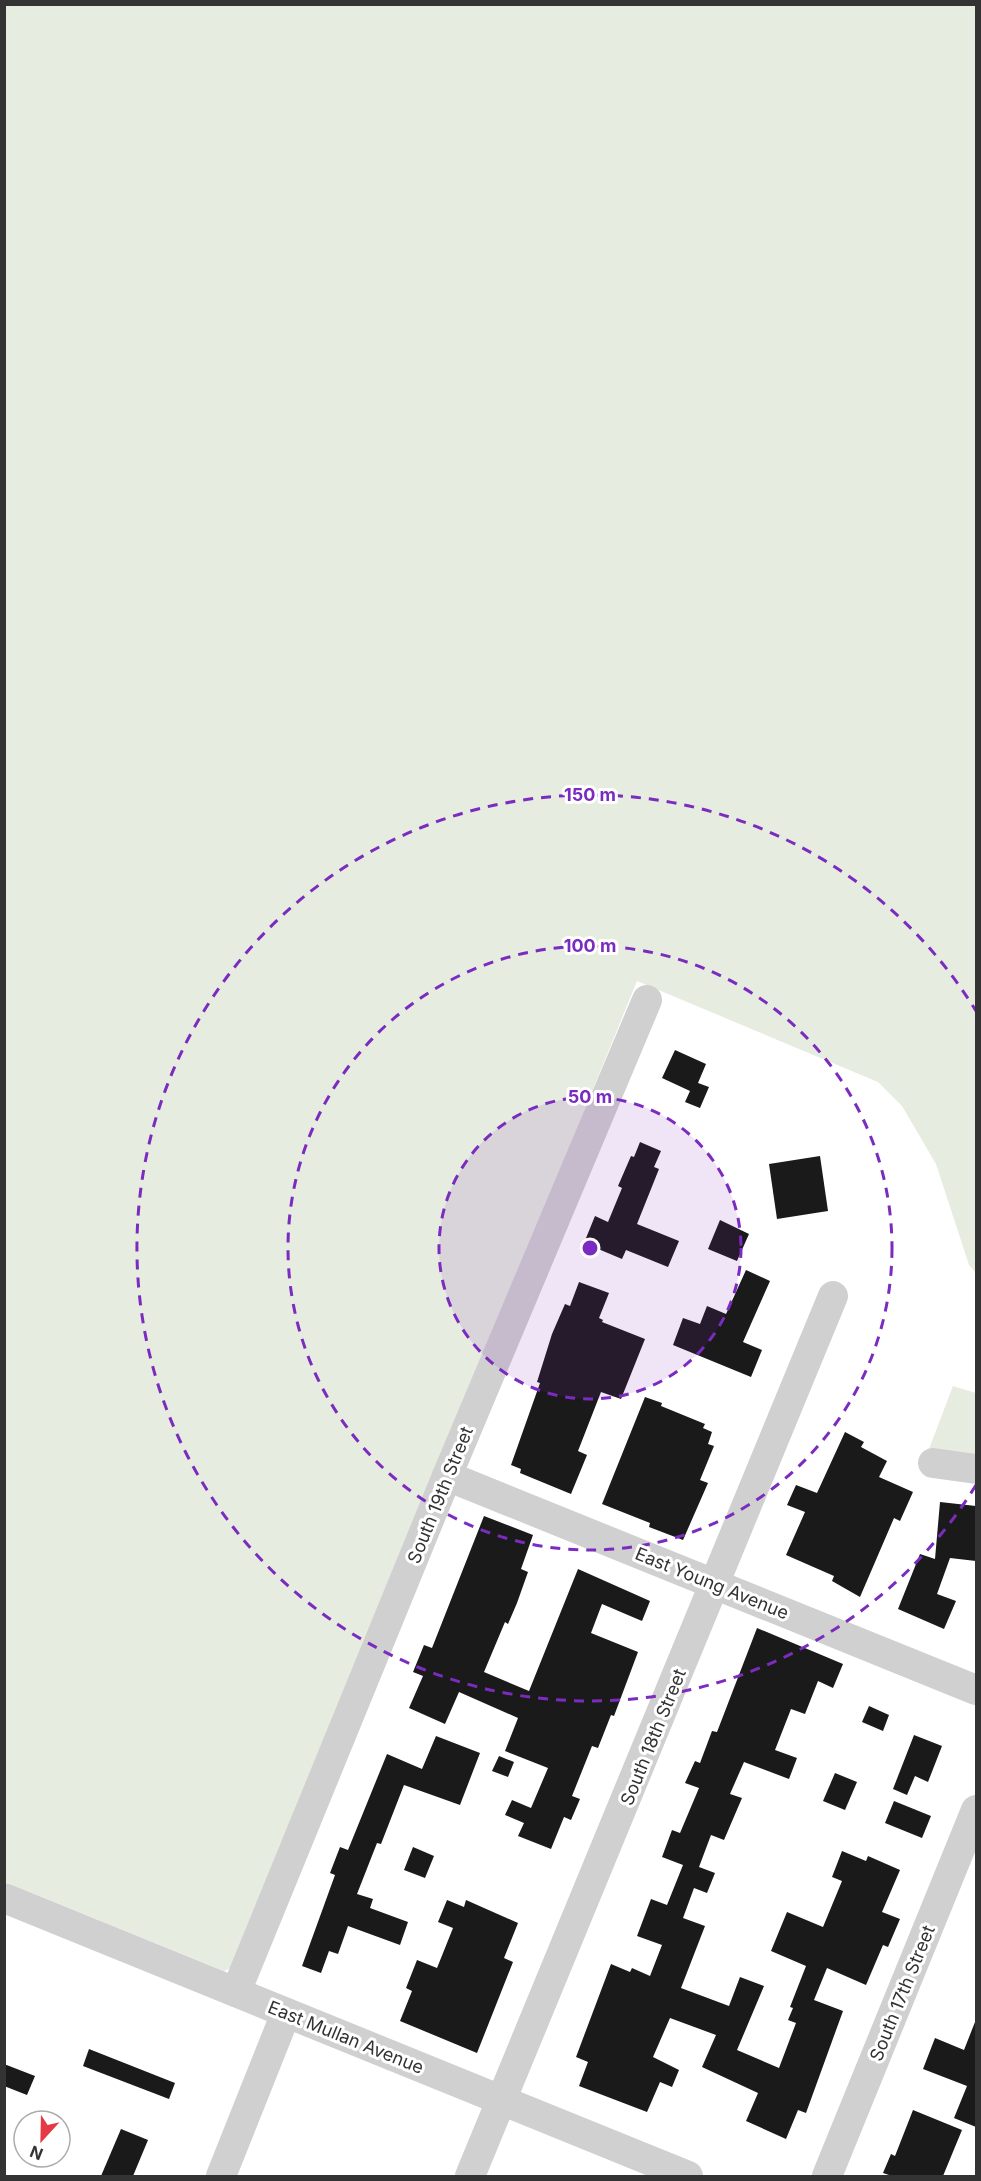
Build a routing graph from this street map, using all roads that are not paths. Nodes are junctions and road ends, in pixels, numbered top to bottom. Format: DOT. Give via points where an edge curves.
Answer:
graph roads {
  1 [pos="647,1000"];
  2 [pos="833,1296"];
  3 [pos="933,1463"];
  4 [pos="976,1469"];
  5 [pos="447,1476"];
  6 [pos="716,1584"];
  7 [pos="976,1690"];
  8 [pos="976,1810"];
  9 [pos="4,1898"];
  10 [pos="236,1992"];
  11 [pos="286,2013"];
  12 [pos="502,2101"];
  13 [pos="221,2176"];
  14 [pos="470,2176"];
  15 [pos="688,2176"];
  16 [pos="827,2176"];
  1 -- 5 [label="street, South 19th Street"];
  2 -- 6 [label="street, South 18th Street"];
  3 -- 4 [label="street"];
  5 -- 6 [label="street, East Young Avenue"];
  5 -- 10 [label="street, South 19th Street"];
  6 -- 7 [label="street, East Young Avenue"];
  6 -- 12 [label="street, South 18th Street"];
  8 -- 16 [label="street, South 17th Street"];
  9 -- 10 [label="street, East Mullan Avenue"];
  10 -- 11 [label="street, East Mullan Avenue"];
  11 -- 12 [label="street, East Mullan Avenue"];
  11 -- 13 [label="street"];
  12 -- 14 [label="street, South 18th Street"];
  12 -- 15 [label="street, East Mullan Avenue"];
}
